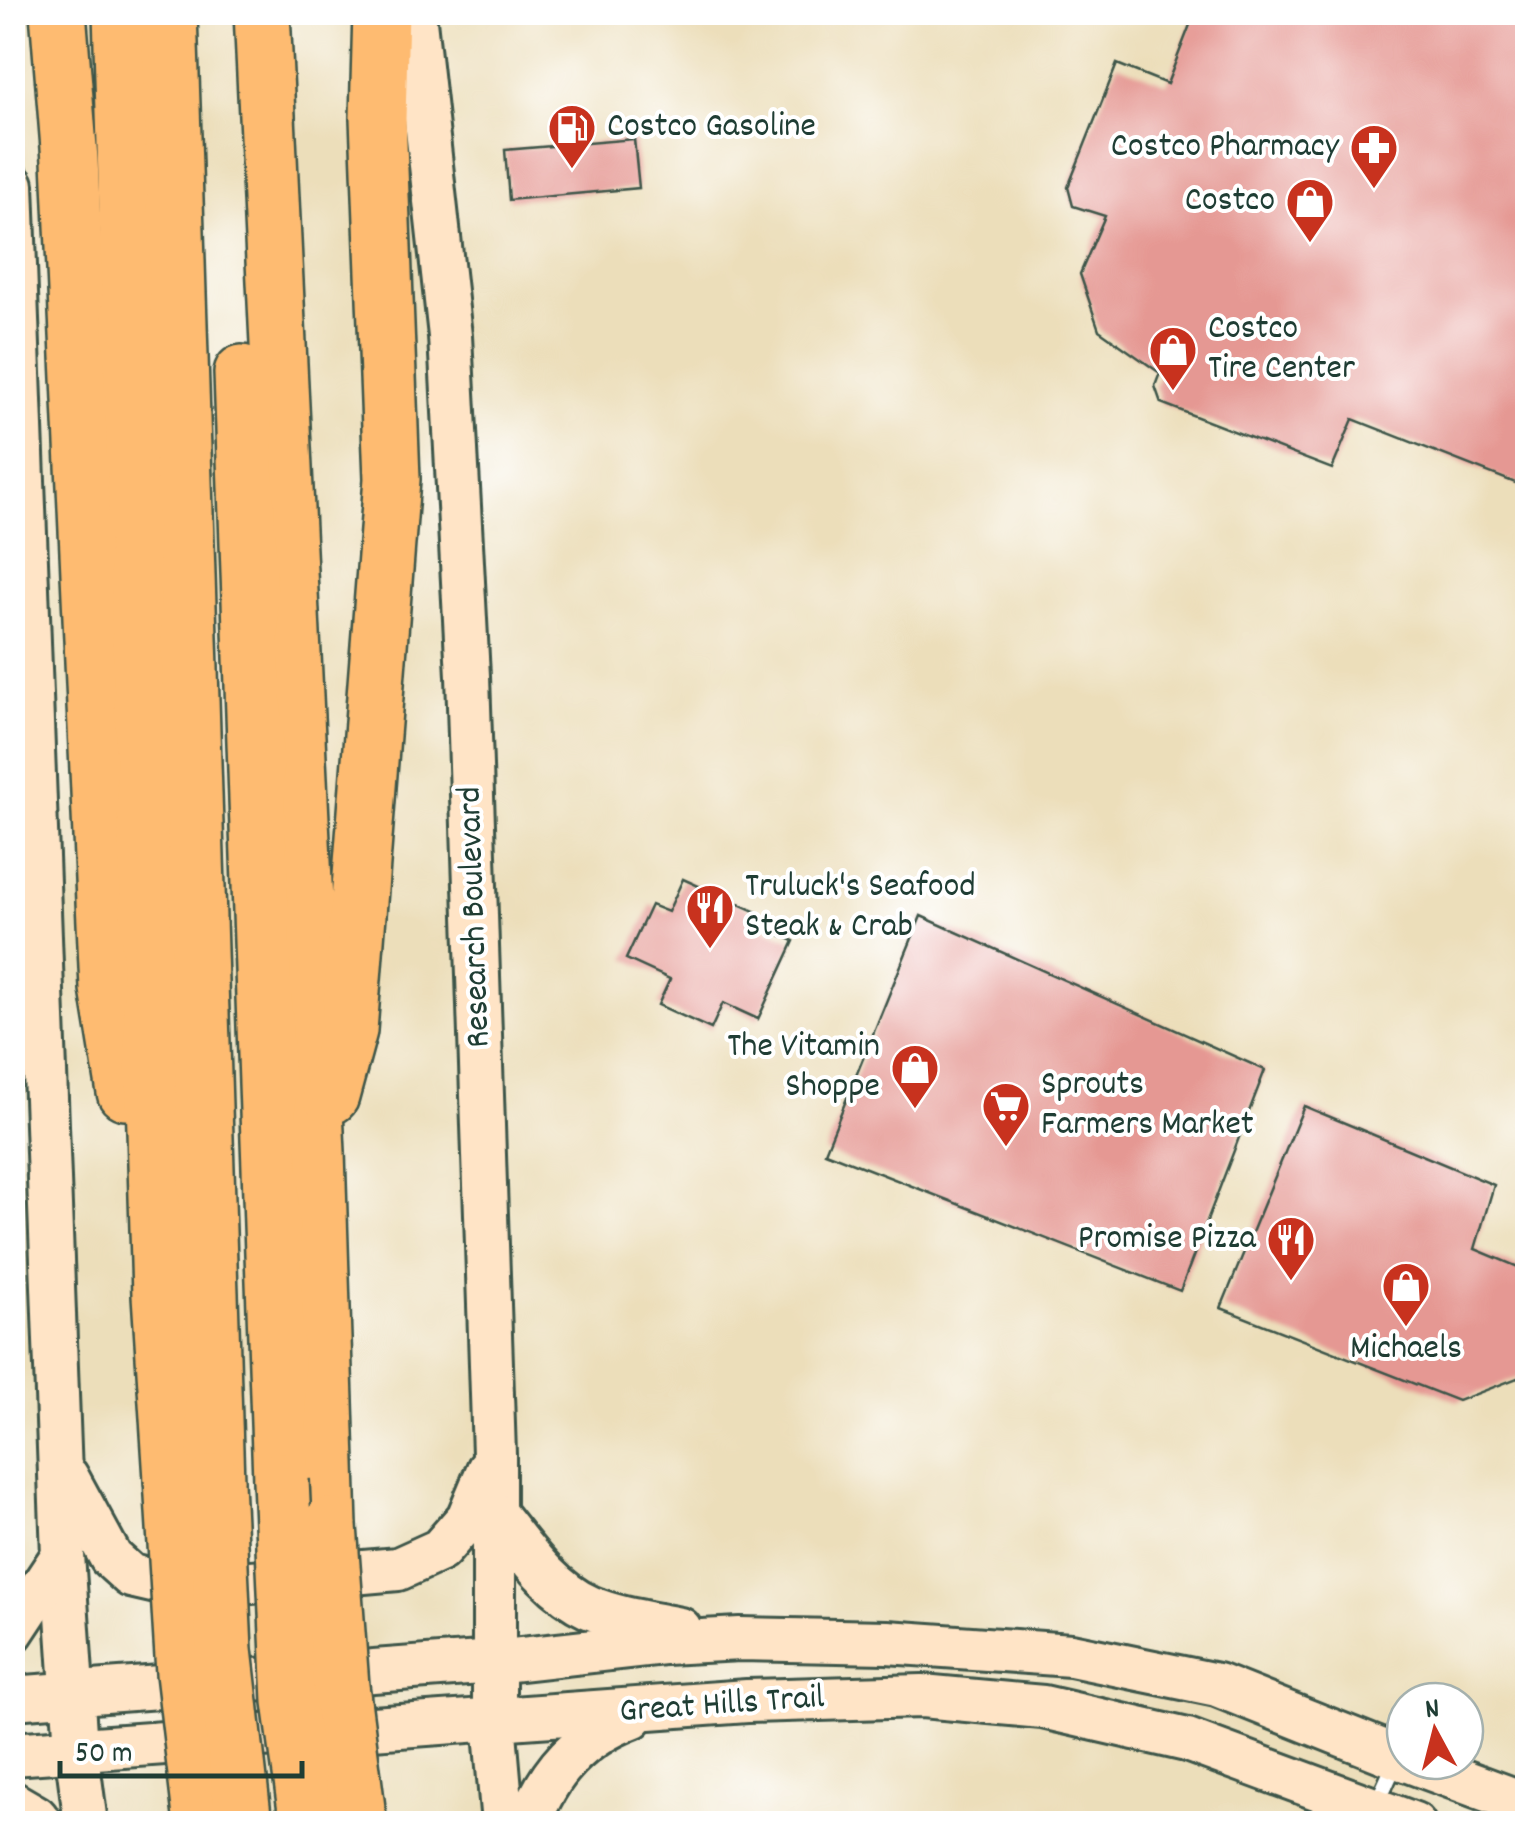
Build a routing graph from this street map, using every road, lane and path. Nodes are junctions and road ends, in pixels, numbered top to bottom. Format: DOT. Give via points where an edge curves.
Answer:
graph roads {
  1 [pos="58,12"];
  2 [pos="121,12"];
  3 [pos="169,12"];
  4 [pos="229,12"];
  5 [pos="262,12"];
  6 [pos="381,12"];
  7 [pos="414,12"];
  8 [pos="12,185"];
  9 [pos="14,230"];
  10 [pos="317,1152"];
  11 [pos="160,1295"];
  12 [pos="494,1454"];
  13 [pos="60,1463"];
  14 [pos="303,1475"];
  15 [pos="194,1480"];
  16 [pos="495,1514"];
  17 [pos="63,1554"];
  18 [pos="12,1632"];
  19 [pos="740,1639"];
  20 [pos="494,1662"];
  21 [pos="73,1692"];
  22 [pos="12,1698"];
  23 [pos="653,1710"];
  24 [pos="494,1721"];
  25 [pos="76,1748"];
  26 [pos="1385,1751"];
  27 [pos="12,1754"];
  28 [pos="1400,1781"];
  29 [pos="1463,1781"];
  30 [pos="12,1803"];
  31 [pos="1528,1805"];
  32 [pos="1394,1817"];
  33 [pos="41,1824"];
  34 [pos="86,1824"];
  35 [pos="202,1824"];
  36 [pos="244,1824"];
  37 [pos="308,1824"];
  38 [pos="359,1824"];
  39 [pos="503,1824"];
  40 [pos="528,1824"];
  1 -- 11 [label="highway" via="108,988"];
  2 -- 11 [label="highway"];
  3 -- 15 [label="highway"];
  4 -- 14 [label="highway"];
  5 -- 10 [label="highway"];
  6 -- 10 [label="highway" via="378,118 392,479 349,1030"];
  7 -- 12 [label="main road, Research Boulevard" via="450,336"];
  8 -- 9 [label="main road"];
  9 -- 13 [label="main road"];
  10 -- 14 [label="highway"];
  11 -- 15 [label="highway"];
  12 -- 13 [label="main road" via="468,1518 440,1550 398,1569 183,1588 131,1576 111,1558"];
  12 -- 16 [label="main road, Research Boulevard"];
  13 -- 17 [label="main road"];
  14 -- 37 [label="highway, bridge" via="290,1701"];
  14 -- 38 [label="highway, bridge"];
  15 -- 35 [label="highway, bridge" via="184,1673"];
  15 -- 36 [label="highway, bridge" via="224,1650"];
  16 -- 19 [label="main road" via="550,1579 586,1606"];
  16 -- 20 [label="main road, Research Boulevard"];
  17 -- 18 [label="main road"];
  17 -- 21 [label="main road"];
  19 -- 20 [label="main road, Great Hills Trail"];
  19 -- 26 [label="main road, Great Hills Trail" via="1071,1655 1217,1685"];
  20 -- 21 [label="main road, Great Hills Trail"];
  20 -- 24 [label="main road, Research Boulevard"];
  21 -- 22 [label="main road, Great Hills Trail"];
  21 -- 25 [label="main road"];
  23 -- 24 [label="main road, Great Hills Trail"];
  23 -- 32 [label="main road, Great Hills Trail" via="747,1700 922,1696 1043,1707 1188,1740"];
  23 -- 40 [label="main road" via="601,1730 570,1756"];
  24 -- 25 [label="main road, Great Hills Trail"];
  24 -- 39 [label="main road, Research Boulevard"];
  25 -- 27 [label="main road, Great Hills Trail"];
  25 -- 34 [label="main road"];
  28 -- 32 [label="lane"];
  29 -- 31 [label="main road, Great Hills Trail"];
  30 -- 33 [label="main road"];
}
